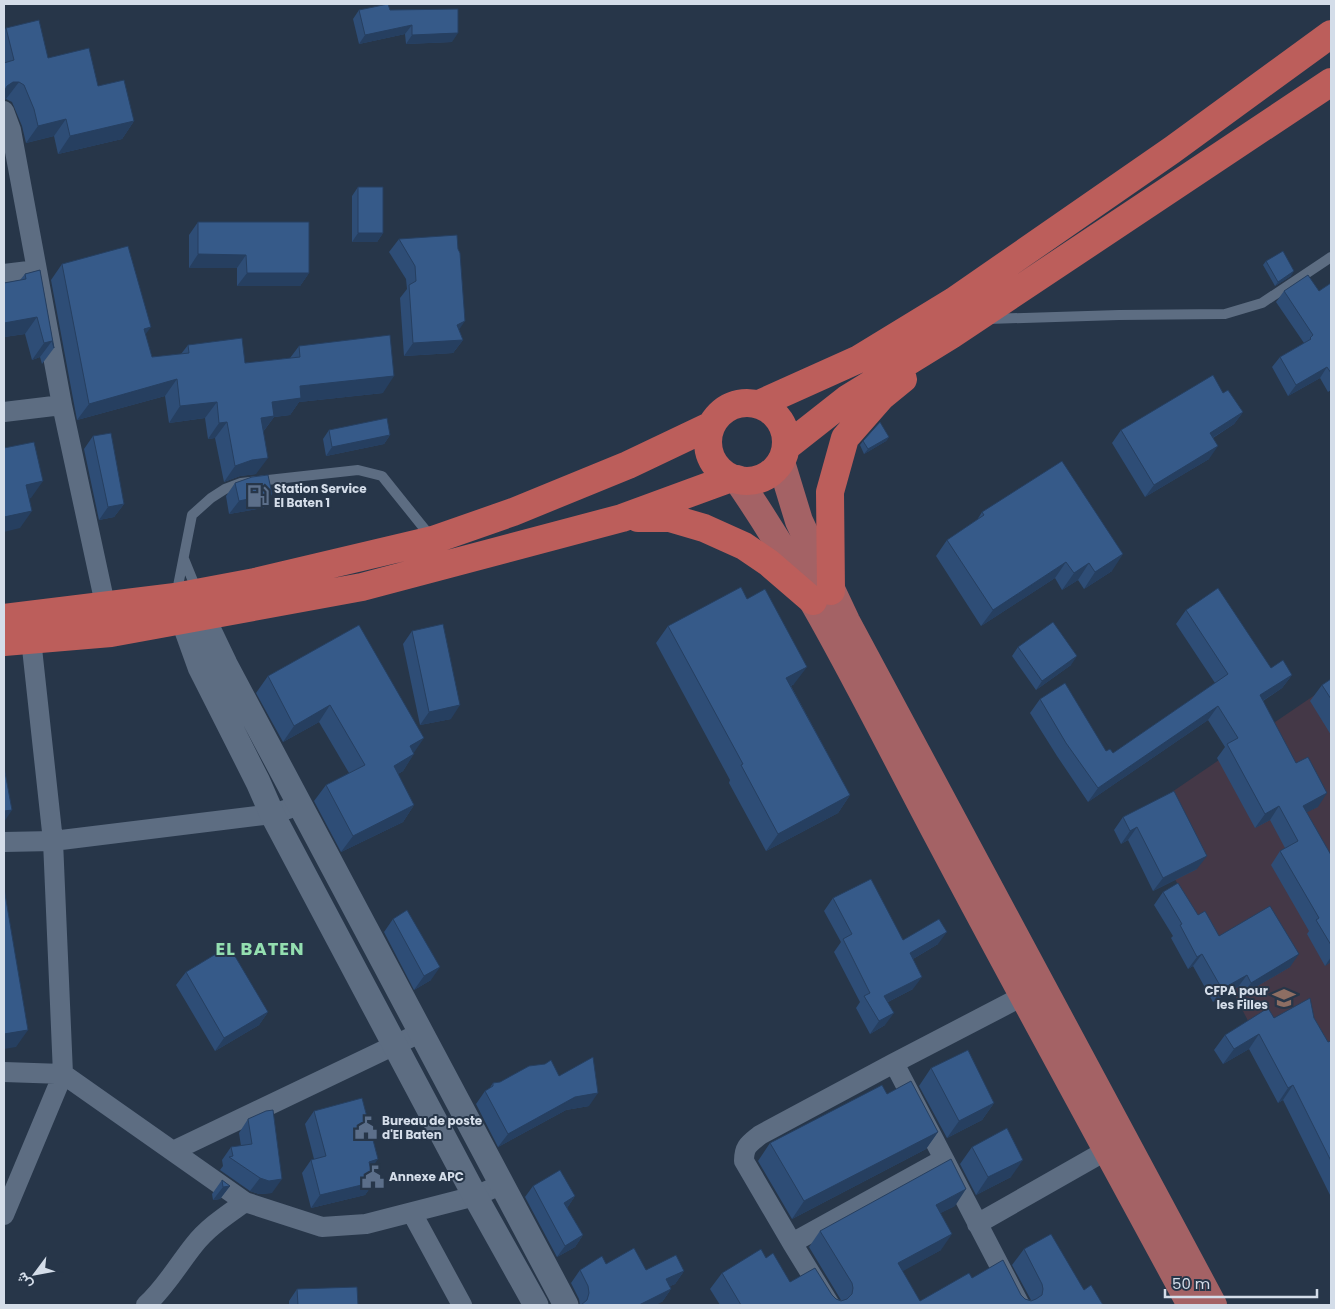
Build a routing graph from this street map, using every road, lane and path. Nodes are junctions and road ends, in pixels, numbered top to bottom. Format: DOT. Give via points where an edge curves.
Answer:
graph roads {
  1 [pos="1331,34"];
  2 [pos="1331,82"];
  3 [pos="4,111"];
  4 [pos="1331,257"];
  5 [pos="37,270"];
  6 [pos="4,274"];
  7 [pos="974,319"];
  8 [pos="951,335"];
  9 [pos="759,404"];
  10 [pos="62,406"];
  11 [pos="4,412"];
  12 [pos="710,426"];
  13 [pos="784,455"];
  14 [pos="734,479"];
  15 [pos="622,518"];
  16 [pos="433,540"];
  17 [pos="184,559"];
  18 [pos="822,596"];
  19 [pos="106,606"];
  20 [pos="189,606"];
  21 [pos="4,618"];
  22 [pos="111,633"];
  23 [pos="31,639"];
  24 [pos="4,642"];
  25 [pos="301,805"];
  26 [pos="272,814"];
  27 [pos="54,841"];
  28 [pos="4,842"];
  29 [pos="1023,996"];
  30 [pos="420,1034"];
  31 [pos="395,1045"];
  32 [pos="894,1063"];
  33 [pos="4,1072"];
  34 [pos="63,1074"];
  35 [pos="1090,1096"];
  36 [pos="1107,1150"];
  37 [pos="173,1151"];
  38 [pos="944,1159"];
  39 [pos="503,1184"];
  40 [pos="475,1196"];
  41 [pos="245,1202"];
  42 [pos="412,1213"];
  43 [pos="4,1214"];
  44 [pos="976,1224"];
  45 [pos="792,1243"];
  46 [pos="146,1305"];
  47 [pos="462,1305"];
  48 [pos="536,1305"];
  49 [pos="566,1305"];
  50 [pos="830,1305"];
  51 [pos="1020,1305"];
  52 [pos="1191,1305"];
  53 [pos="1213,1305"];
  1 -- 9 [label="highway" via="1172,150 954,301 859,358"];
  2 -- 7 [label="highway"];
  3 -- 5 [label="street" via="11,130"];
  4 -- 7 [label="lane" via="1262,303 1225,314"];
  5 -- 6 [label="street"];
  5 -- 10 [label="street"];
  7 -- 8 [label="highway"];
  8 -- 13 [label="highway" via="847,399"];
  8 -- 18 [label="highway" via="881,397 845,438 830,492"];
  9 -- 12 [label="highway" via="744,402 730,406 718,414"];
  9 -- 13 [label="highway" via="775,413 780,420 784,429"];
  10 -- 11 [label="street"];
  10 -- 19 [label="street"];
  12 -- 14 [label="highway" via="708,450 717,467"];
  12 -- 16 [label="highway" via="628,465 531,505"];
  13 -- 14 [label="highway" via="772,473 759,480"];
  13 -- 18 [label="main road" via="799,521"];
  14 -- 15 [label="highway"];
  14 -- 18 [label="main road" via="782,548"];
  15 -- 18 [label="highway" via="670,518 704,528 744,546"];
  15 -- 20 [label="highway" via="362,587"];
  16 -- 17 [label="lane" via="382,476 358,470 241,483 225,489 192,515"];
  16 -- 20 [label="highway" via="255,582"];
  17 -- 20 [label="lane"];
  17 -- 20 [label="lane"];
  18 -- 29 [label="main road"];
  18 -- 35 [label="main road"];
  19 -- 20 [label="highway"];
  19 -- 21 [label="highway"];
  19 -- 22 [label="street"];
  20 -- 22 [label="highway"];
  20 -- 25 [label="street" via="225,664"];
  20 -- 26 [label="street" via="200,667"];
  22 -- 23 [label="highway"];
  23 -- 24 [label="highway"];
  23 -- 27 [label="street"];
  25 -- 26 [label="street"];
  25 -- 30 [label="street"];
  26 -- 27 [label="street"];
  26 -- 31 [label="street"];
  27 -- 28 [label="street"];
  27 -- 34 [label="street"];
  29 -- 32 [label="street"];
  29 -- 35 [label="main road"];
  30 -- 31 [label="street"];
  30 -- 39 [label="street"];
  31 -- 37 [label="street"];
  31 -- 40 [label="street"];
  32 -- 38 [label="street"];
  32 -- 45 [label="street" via="760,1135 744,1151 744,1161"];
  33 -- 34 [label="street"];
  34 -- 37 [label="street"];
  34 -- 43 [label="street"];
  35 -- 36 [label="main road"];
  35 -- 53 [label="main road"];
  36 -- 44 [label="street"];
  36 -- 52 [label="main road"];
  37 -- 41 [label="street"];
  38 -- 44 [label="street"];
  38 -- 45 [label="street"];
  39 -- 40 [label="street"];
  39 -- 49 [label="street"];
  40 -- 42 [label="street"];
  40 -- 48 [label="street"];
  41 -- 42 [label="street" via="322,1227 366,1224"];
  41 -- 46 [label="street" via="195,1243 158,1294"];
  42 -- 47 [label="street"];
  44 -- 51 [label="street"];
  45 -- 50 [label="street"];
}
